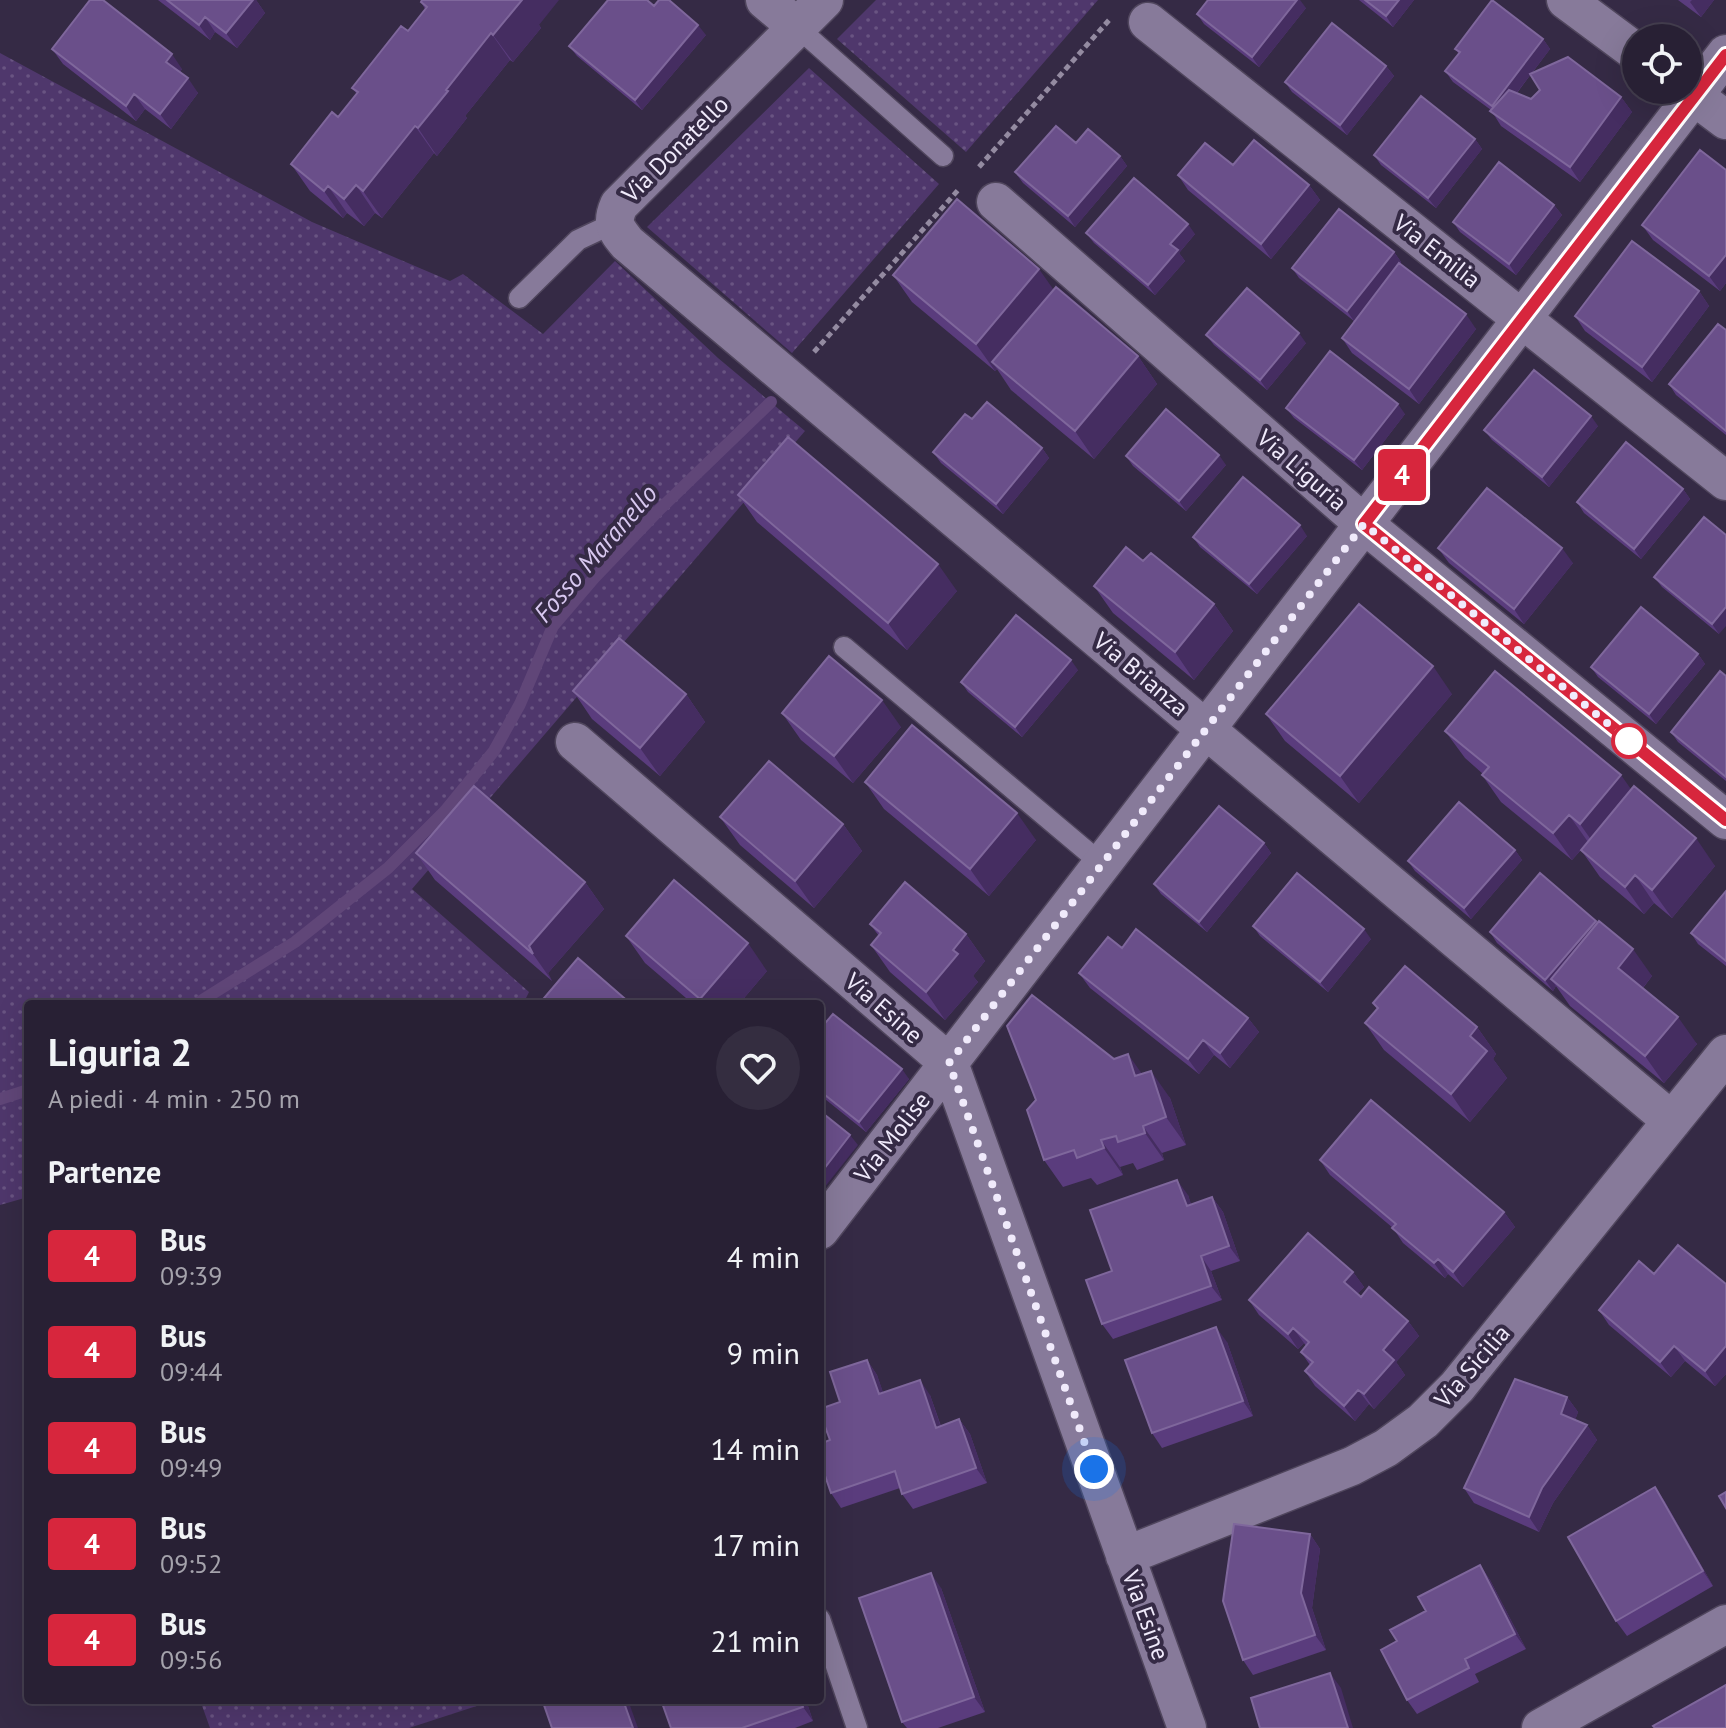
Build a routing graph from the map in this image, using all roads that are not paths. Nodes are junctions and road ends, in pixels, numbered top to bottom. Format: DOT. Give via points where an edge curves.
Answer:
graph roads {
  1 [pos="765,0"];
  2 [pos="824,0"];
  3 [pos="1566,0"];
  4 [pos="1148,22"];
  5 [pos="797,27"];
  6 [pos="1622,42"];
  7 [pos="1726,54"];
  8 [pos="1702,80"];
  9 [pos="1702,102"];
  10 [pos="1682,104"];
  11 [pos="1726,120"];
  12 [pos="943,156"];
  13 [pos="996,202"];
  14 [pos="614,223"];
  15 [pos="519,298"];
  16 [pos="1522,319"];
  17 [pos="1726,481"];
  18 [pos="1364,524"];
  19 [pos="844,647"];
  20 [pos="1206,729"];
  21 [pos="575,742"];
  22 [pos="1726,820"];
  23 [pos="1102,864"];
  24 [pos="1726,1054"];
  25 [pos="949,1063"];
  26 [pos="1672,1121"];
  27 [pos="824,1225"];
  28 [pos="1125,1556"];
  29 [pos="1726,1624"];
  30 [pos="824,1631"];
  31 [pos="857,1728"];
  32 [pos="1187,1728"];
  33 [pos="1541,1728"];
  1 -- 5 [label="street"];
  2 -- 5 [label="street, Via Donatello"];
  3 -- 6 [label="street"];
  4 -- 16 [label="street, Via Emilia"];
  5 -- 12 [label="lane"];
  5 -- 14 [label="street, Via Donatello" via="619,205"];
  7 -- 8 [label="street, Via Molise"];
  9 -- 11 [label="street"];
  10 -- 16 [label="street, Via Molise"];
  13 -- 18 [label="street, Via Liguria"];
  14 -- 15 [label="lane, Via Donatello" via="578,240"];
  14 -- 20 [label="street, Via Brianza" via="627,243"];
  16 -- 17 [label="street, Via Emilia"];
  16 -- 18 [label="street, Via Molise"];
  18 -- 20 [label="street, Via Molise"];
  18 -- 22 [label="street, Via Liguria"];
  19 -- 23 [label="lane"];
  20 -- 23 [label="street, Via Molise"];
  20 -- 26 [label="street, Via Brianza"];
  21 -- 25 [label="street, Via Esine"];
  23 -- 25 [label="street, Via Molise"];
  24 -- 26 [label="street, Via Sicilia"];
  25 -- 27 [label="street, Via Molise"];
  25 -- 28 [label="street, Via Esine"];
  26 -- 28 [label="street, Via Sicilia" via="1457,1387 1423,1421 1352,1466"];
  28 -- 32 [label="street, Via Esine"];
  29 -- 33 [label="street"];
  30 -- 31 [label="lane"];
}
